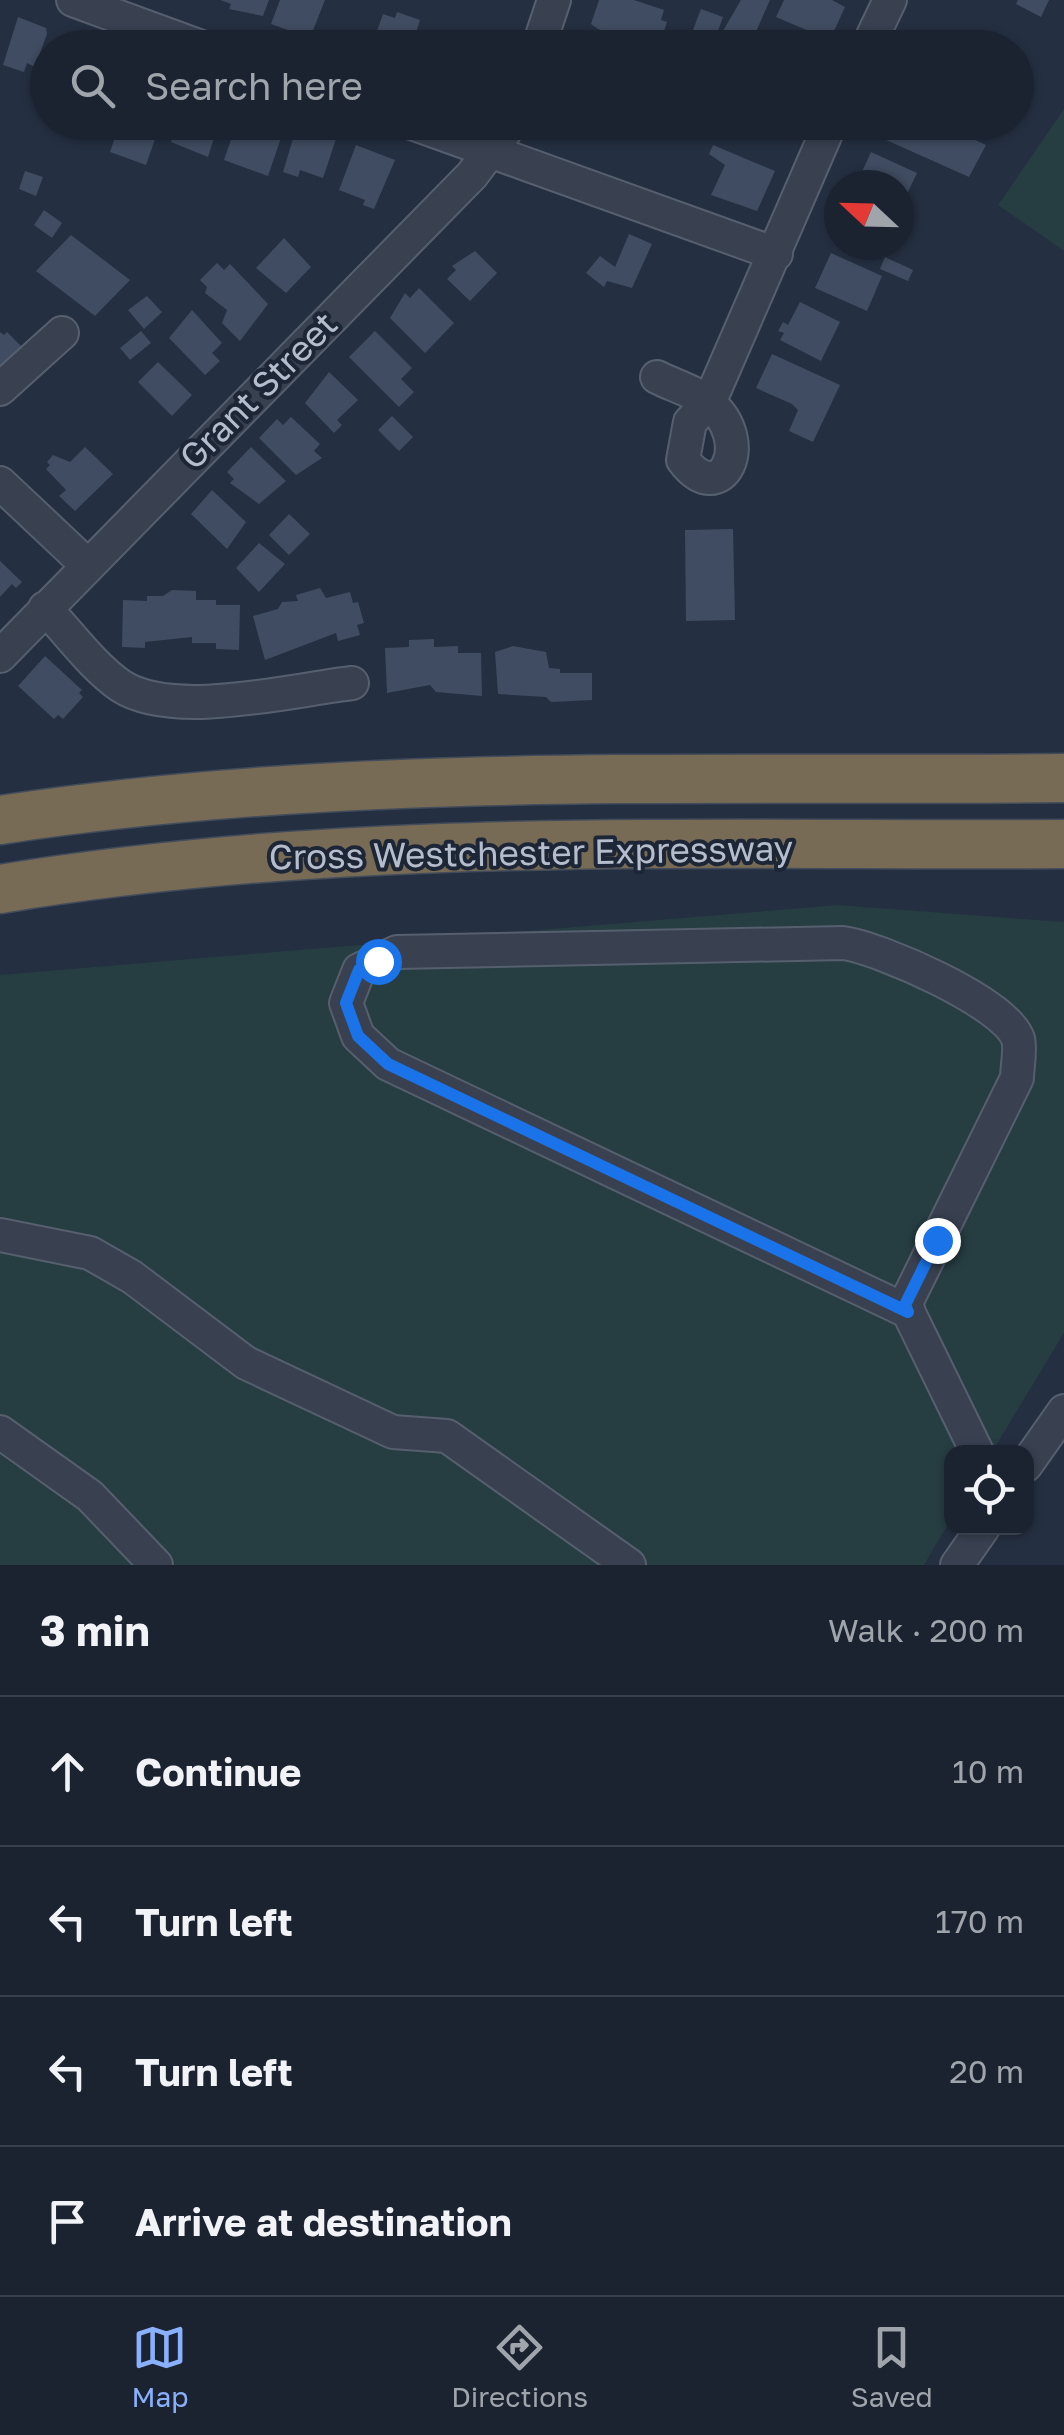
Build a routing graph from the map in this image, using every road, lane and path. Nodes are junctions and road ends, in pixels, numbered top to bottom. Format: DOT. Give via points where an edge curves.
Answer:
graph roads {
  1 [pos="73,0"];
  2 [pos="554,0"];
  3 [pos="890,0"];
  4 [pos="155,30"];
  5 [pos="544,30"];
  6 [pos="876,30"];
  7 [pos="457,140"];
  8 [pos="500,140"];
  9 [pos="824,140"];
  10 [pos="492,153"];
  11 [pos="776,254"];
  12 [pos="62,334"];
  13 [pos="657,377"];
  14 [pos="0,389"];
  15 [pos="0,484"];
  16 [pos="86,564"];
  17 [pos="45,608"];
  18 [pos="0,656"];
  19 [pos="352,684"];
  20 [pos="1064,778"];
  21 [pos="0,820"];
  22 [pos="1064,844"];
  23 [pos="0,889"];
  24 [pos="0,1235"];
  25 [pos="908,1312"];
  26 [pos="1064,1411"];
  27 [pos="0,1432"];
  28 [pos="974,1445"];
  29 [pos="1034,1454"];
  30 [pos="978,1535"];
  31 [pos="156,1565"];
  32 [pos="630,1565"];
  33 [pos="956,1565"];
  1 -- 4 [label="street"];
  2 -- 5 [label="street"];
  3 -- 6 [label="street"];
  7 -- 10 [label="street"];
  8 -- 10 [label="street, Grant Street"];
  9 -- 11 [label="street"];
  10 -- 11 [label="street"];
  10 -- 16 [label="street, Grant Street"];
  11 -- 13 [label="street" via="709,403"];
  12 -- 14 [label="street"];
  15 -- 16 [label="street"];
  16 -- 17 [label="street, Grant Street"];
  17 -- 18 [label="street, Grant Street"];
  17 -- 19 [label="street" via="121,686 153,699 185,703"];
  20 -- 21 [label="highway, Cross Westchester Expressway" via="402,780 182,796"];
  22 -- 23 [label="highway, Cross Westchester Expressway" via="374,850"];
  24 -- 32 [label="street" via="90,1253 246,1362 393,1432 446,1436"];
  25 -- 25 [label="street" via="905,1305 1017,1078 1018,1039 997,1012 870,947 843,943 398,952 359,970 346,1003 358,1036 388,1064"];
  25 -- 28 [label="street"];
  26 -- 29 [label="street"];
  27 -- 31 [label="street" via="90,1496"];
  30 -- 33 [label="street"];
}
